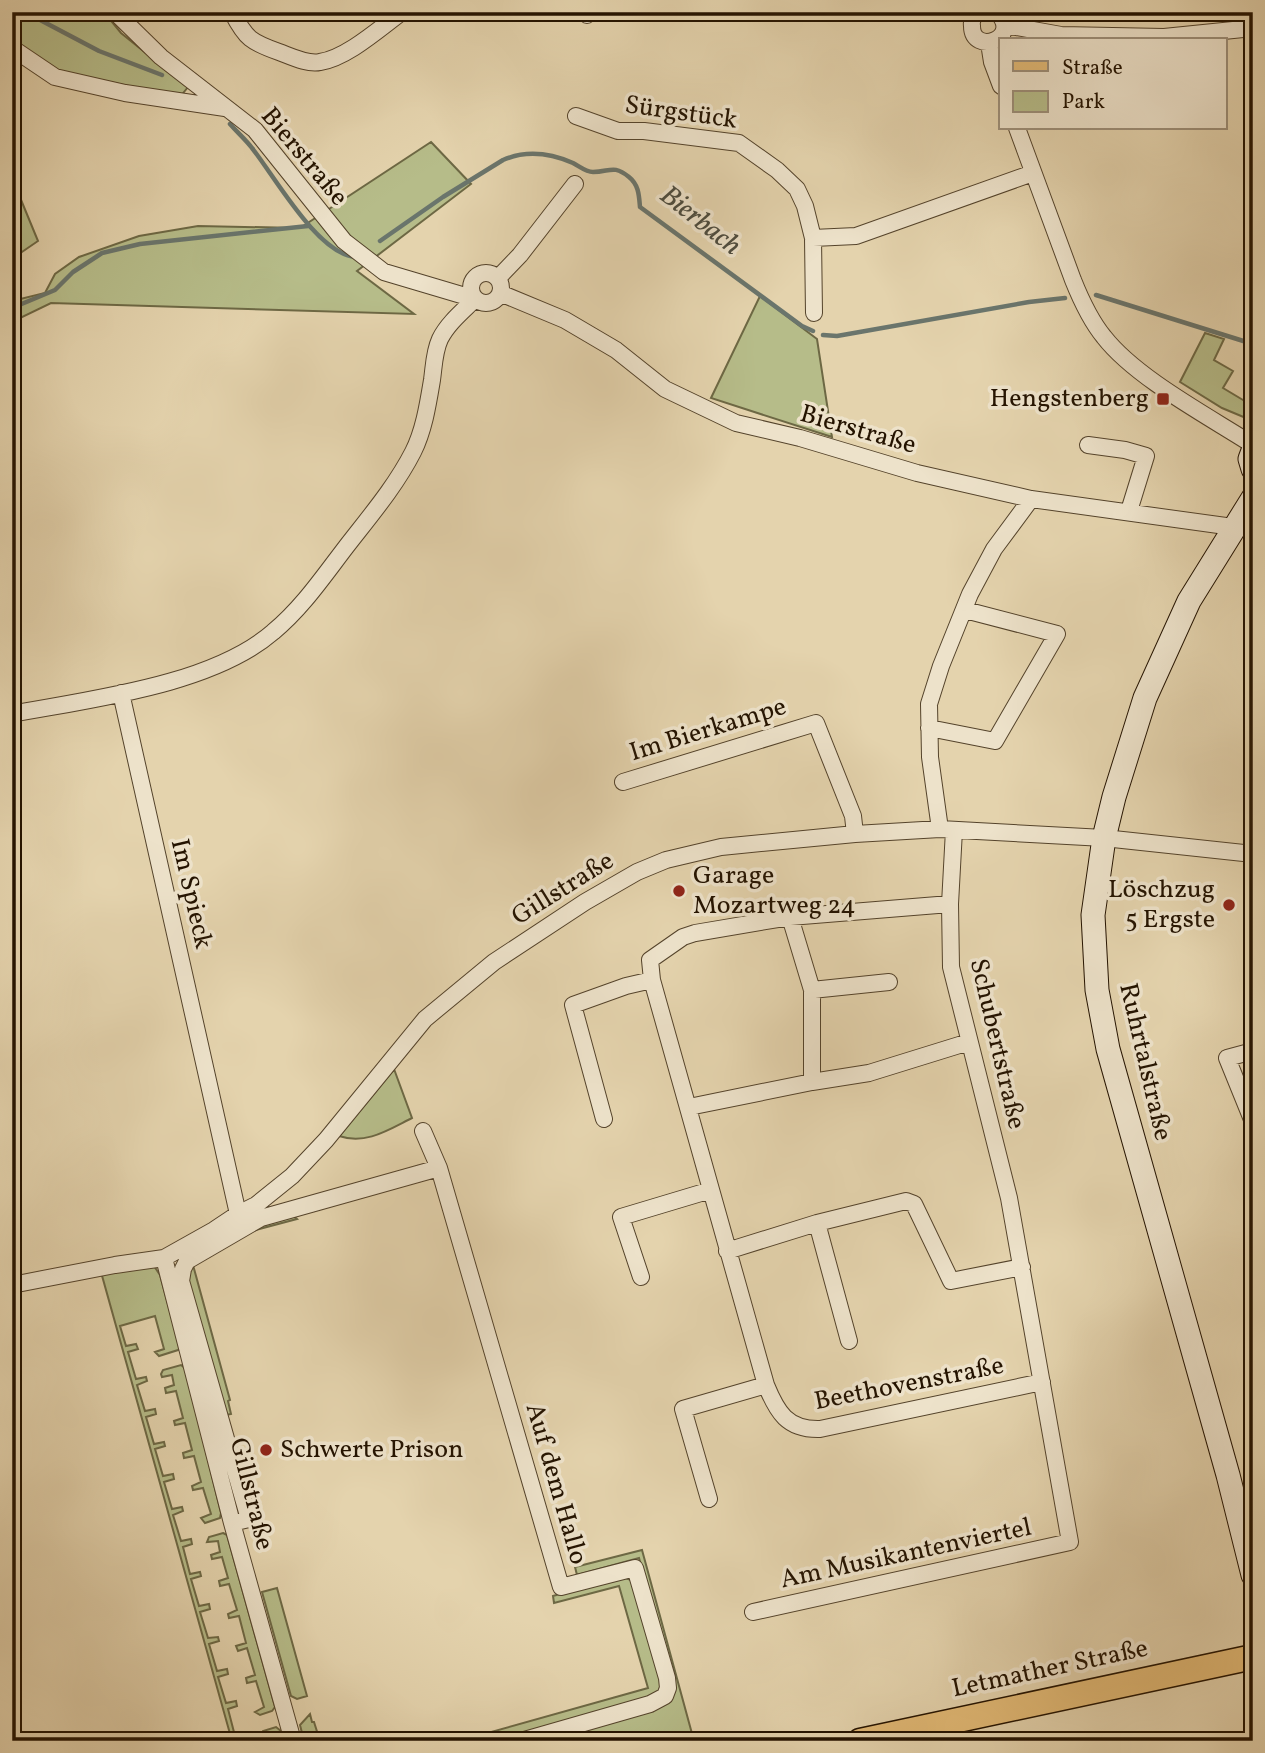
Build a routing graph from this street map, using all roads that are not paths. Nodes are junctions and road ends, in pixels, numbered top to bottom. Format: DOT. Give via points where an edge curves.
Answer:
graph roads {
  1 [pos="115,12"];
  2 [pos="232,12"];
  3 [pos="402,12"];
  4 [pos="976,13"];
  5 [pos="1001,19"];
  6 [pos="1253,29"];
  7 [pos="999,38"];
  8 [pos="1000,38"];
  9 [pos="989,43"];
  10 [pos="12,48"];
  11 [pos="999,81"];
  12 [pos="227,109"];
  13 [pos="576,116"];
  14 [pos="1018,130"];
  15 [pos="1033,173"];
  16 [pos="575,184"];
  17 [pos="813,237"];
  18 [pos="499,286"];
  19 [pos="475,299"];
  20 [pos="814,313"];
  21 [pos="1088,445"];
  22 [pos="1253,445"];
  23 [pos="1253,451"];
  24 [pos="1253,469"];
  25 [pos="1253,498"];
  26 [pos="1031,499"];
  27 [pos="1129,511"];
  28 [pos="1233,527"];
  29 [pos="965,610"];
  30 [pos="121,693"];
  31 [pos="12,714"];
  32 [pos="929,728"];
  33 [pos="623,782"];
  34 [pos="947,830"];
  35 [pos="855,834"];
  36 [pos="1104,838"];
  37 [pos="1253,854"];
  38 [pos="950,904"];
  39 [pos="790,918"];
  40 [pos="1253,938"];
  41 [pos="1253,952"];
  42 [pos="652,980"];
  43 [pos="889,982"];
  44 [pos="811,990"];
  45 [pos="969,1042"];
  46 [pos="1253,1051"];
  47 [pos="812,1082"];
  48 [pos="689,1107"];
  49 [pos="604,1119"];
  50 [pos="1253,1122"];
  51 [pos="423,1131"];
  52 [pos="439,1168"];
  53 [pos="711,1190"];
  54 [pos="238,1214"];
  55 [pos="817,1223"];
  56 [pos="727,1251"];
  57 [pos="164,1258"];
  58 [pos="1022,1267"];
  59 [pos="641,1277"];
  60 [pos="12,1285"];
  61 [pos="849,1341"];
  62 [pos="1042,1382"];
  63 [pos="766,1385"];
  64 [pos="228,1473"];
  65 [pos="709,1499"];
  66 [pos="1070,1542"];
  67 [pos="1253,1575"];
  68 [pos="753,1612"];
  69 [pos="1253,1657"];
  70 [pos="293,1741"];
  71 [pos="521,1741"];
  72 [pos="860,1741"];
  1 -- 12 [label="street, Bierstraße" via="161,57"];
  2 -- 3 [label="street" via="251,42 318,63 339,56"];
  4 -- 9 [label="street" via="971,29 974,36"];
  5 -- 6 [label="street" via="1061,35 1164,37"];
  5 -- 8 [label="street"];
  7 -- 9 [label="street"];
  9 -- 11 [label="street"];
  10 -- 12 [label="street" via="55,77"];
  12 -- 19 [label="street, Bierstraße" via="255,130 344,241 384,272"];
  13 -- 17 [label="street, Sürgstück" via="618,131 739,143 797,189"];
  14 -- 15 [label="street"];
  15 -- 17 [label="street" via="856,236"];
  15 -- 22 [label="street" via="1082,301 1104,338 1129,363"];
  16 -- 18 [label="street"];
  17 -- 20 [label="street, Sürgstück"];
  18 -- 19 [label="street" via="489,303"];
  18 -- 19 [label="street" via="487,273 477,276 471,285"];
  18 -- 26 [label="street, Bierstraße" via="616,350 665,389 736,423"];
  19 -- 30 [label="street" via="439,341 424,422 399,477 295,611 272,634 219,665"];
  21 -- 27 [label="street" via="1146,456"];
  23 -- 24 [label="main road"];
  25 -- 28 [label="main road, Ruhrtalstraße"];
  26 -- 27 [label="street, Bierstraße"];
  26 -- 29 [label="street, Schubertstraße" via="994,549"];
  27 -- 28 [label="street, Bierstraße"];
  28 -- 36 [label="main road, Ruhrtalstraße" via="1189,601 1145,698"];
  29 -- 32 [label="street, Schubertstraße" via="929,704"];
  29 -- 32 [label="street" via="1057,634 995,741"];
  30 -- 31 [label="street"];
  30 -- 54 [label="street, Im Spieck"];
  32 -- 34 [label="street, Schubertstraße" via="930,757"];
  33 -- 35 [label="street, Im Bierkampe" via="816,723 853,816"];
  34 -- 35 [label="street, Gillstraße"];
  34 -- 36 [label="street, Gillstraße"];
  34 -- 38 [label="street, Schubertstraße"];
  35 -- 54 [label="street, Gillstraße" via="721,847 666,860 585,902 494,962 425,1019 292,1176 256,1206"];
  36 -- 37 [label="street, Gillstraße"];
  36 -- 67 [label="main road, Ruhrtalstraße" via="1093,915 1097,990 1108,1049"];
  38 -- 39 [label="street"];
  38 -- 45 [label="street, Schubertstraße" via="951,967"];
  39 -- 42 [label="street, Beethovenstraße" via="684,937 650,960"];
  39 -- 44 [label="street"];
  40 -- 41 [label="street"];
  42 -- 48 [label="street, Beethovenstraße"];
  42 -- 49 [label="street" via="572,1005"];
  43 -- 44 [label="street"];
  44 -- 47 [label="street"];
  45 -- 47 [label="street" via="869,1073"];
  45 -- 58 [label="street, Schubertstraße"];
  46 -- 50 [label="street" via="1227,1058"];
  47 -- 48 [label="street"];
  48 -- 53 [label="street, Beethovenstraße"];
  51 -- 52 [label="street, Auf dem Hallo"];
  52 -- 64 [label="street" via="261,1218 187,1261 181,1281 220,1417"];
  52 -- 71 [label="street, Auf dem Hallo" via="561,1587 635,1567 667,1678 665,1696 650,1704"];
  53 -- 56 [label="street, Beethovenstraße"];
  53 -- 59 [label="street" via="621,1216"];
  54 -- 57 [label="street, Gillstraße"];
  55 -- 56 [label="street"];
  55 -- 58 [label="street" via="906,1201 914,1204 951,1281"];
  55 -- 61 [label="street"];
  56 -- 63 [label="street, Beethovenstraße"];
  57 -- 60 [label="street, Gillstraße"];
  57 -- 64 [label="street, Gillstraße"];
  58 -- 62 [label="street, Schubertstraße"];
  62 -- 63 [label="street, Beethovenstraße" via="808,1430 785,1419"];
  62 -- 66 [label="street, Schubertstraße"];
  63 -- 65 [label="street" via="683,1409"];
  64 -- 70 [label="street, Gillstraße" via="232,1523"];
  66 -- 68 [label="street, Am Musikantenviertel"];
  69 -- 72 [label="main road, Letmather Straße"];
}
